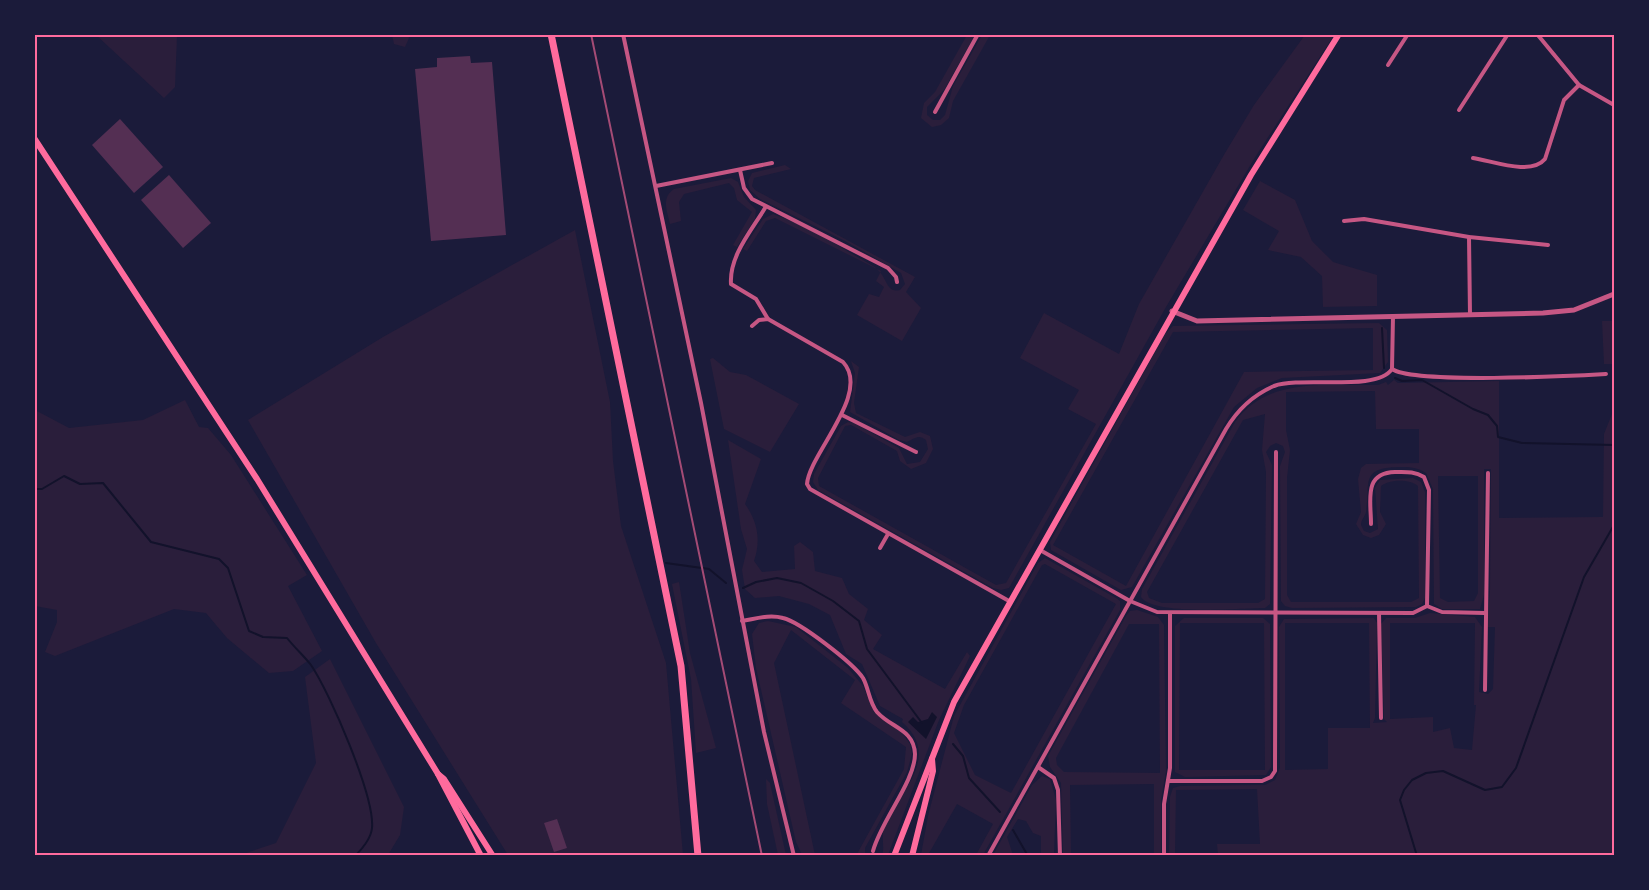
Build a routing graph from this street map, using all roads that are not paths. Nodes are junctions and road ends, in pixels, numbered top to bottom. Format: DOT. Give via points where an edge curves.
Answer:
graph roads {
  1 [pos="551,34"];
  2 [pos="623,34"];
  3 [pos="978,34"];
  4 [pos="1339,34"];
  5 [pos="1408,34"];
  6 [pos="1508,34"];
  7 [pos="1537,34"];
  8 [pos="1388,65"];
  9 [pos="1579,85"];
  10 [pos="1614,105"];
  11 [pos="1459,110"];
  12 [pos="935,112"];
  13 [pos="34,138"];
  14 [pos="1473,158"];
  15 [pos="772,163"];
  16 [pos="740,170"];
  17 [pos="656,186"];
  18 [pos="765,208"];
  19 [pos="1344,221"];
  20 [pos="1469,237"];
  21 [pos="1548,245"];
  22 [pos="897,282"];
  23 [pos="1614,294"];
  24 [pos="1172,311"];
  25 [pos="1470,315"];
  26 [pos="1393,316"];
  27 [pos="768,319"];
  28 [pos="752,326"];
  29 [pos="1392,369"];
  30 [pos="1606,374"];
  31 [pos="842,415"];
  32 [pos="916,452"];
  33 [pos="1276,452"];
  34 [pos="1488,472"];
  35 [pos="1371,524"];
  36 [pos="888,534"];
  37 [pos="880,548"];
  38 [pos="1039,549"];
  39 [pos="1009,601"];
  40 [pos="1130,601"];
  41 [pos="1427,606"];
  42 [pos="1170,613"];
  43 [pos="1276,613"];
  44 [pos="1379,613"];
  45 [pos="1485,613"];
  46 [pos="742,621"];
  47 [pos="1485,690"];
  48 [pos="1381,718"];
  49 [pos="932,759"];
  50 [pos="1038,767"];
  51 [pos="438,774"];
  52 [pos="1168,781"];
  53 [pos="873,851"];
  54 [pos="481,855"];
  55 [pos="493,855"];
  56 [pos="698,855"];
  57 [pos="794,855"];
  58 [pos="894,855"];
  59 [pos="912,855"];
  60 [pos="988,855"];
  61 [pos="1060,855"];
  62 [pos="1164,855"];
  1 -- 56 [label="main road" via="684,687"];
  2 -- 17 [label="street"];
  3 -- 12 [label="street"];
  4 -- 24 [label="main road"];
  5 -- 8 [label="street"];
  6 -- 11 [label="street"];
  7 -- 9 [label="street"];
  9 -- 10 [label="street"];
  9 -- 14 [label="street" via="1563,100 1541,164 1528,167"];
  13 -- 51 [label="main road" via="209,402"];
  15 -- 16 [label="street"];
  16 -- 17 [label="street"];
  16 -- 18 [label="street" via="746,192"];
  17 -- 46 [label="street"];
  18 -- 22 [label="street" via="888,268"];
  18 -- 27 [label="street" via="739,248 730,276 731,284 756,299"];
  19 -- 20 [label="street" via="1364,219"];
  20 -- 21 [label="street"];
  20 -- 25 [label="street"];
  23 -- 25 [label="street" via="1589,306 1560,312"];
  24 -- 26 [label="street" via="1197,321"];
  24 -- 38 [label="main road"];
  25 -- 26 [label="street"];
  26 -- 29 [label="street"];
  27 -- 28 [label="street"];
  27 -- 31 [label="street" via="847,365 850,379"];
  29 -- 30 [label="street" via="1401,374 1462,377"];
  29 -- 40 [label="street" via="1379,379 1286,383 1262,392 1240,408"];
  31 -- 32 [label="street"];
  31 -- 36 [label="street" via="809,473 807,484 813,492"];
  33 -- 43 [label="street"];
  34 -- 45 [label="street"];
  35 -- 41 [label="street" via="1374,479 1385,472 1411,472 1424,477 1429,490"];
  36 -- 37 [label="street"];
  36 -- 39 [label="street"];
  38 -- 39 [label="main road"];
  38 -- 40 [label="street"];
  39 -- 49 [label="main road" via="952,705"];
  40 -- 42 [label="street" via="1146,609"];
  40 -- 50 [label="street"];
  41 -- 44 [label="street" via="1418,612"];
  41 -- 45 [label="street" via="1442,612"];
  42 -- 43 [label="street"];
  42 -- 52 [label="street"];
  43 -- 44 [label="street"];
  43 -- 52 [label="street" via="1272,777 1262,781"];
  44 -- 48 [label="street"];
  45 -- 47 [label="street"];
  46 -- 53 [label="street" via="776,616 798,626 856,670 880,715 910,738 915,751 911,771 879,830"];
  46 -- 57 [label="street"];
  49 -- 58 [label="main road"];
  49 -- 59 [label="main road" via="933,771"];
  50 -- 60 [label="street"];
  50 -- 61 [label="street" via="1054,778 1058,790"];
  51 -- 54 [label="main road"];
  51 -- 55 [label="main road"];
  52 -- 62 [label="street"];
}
